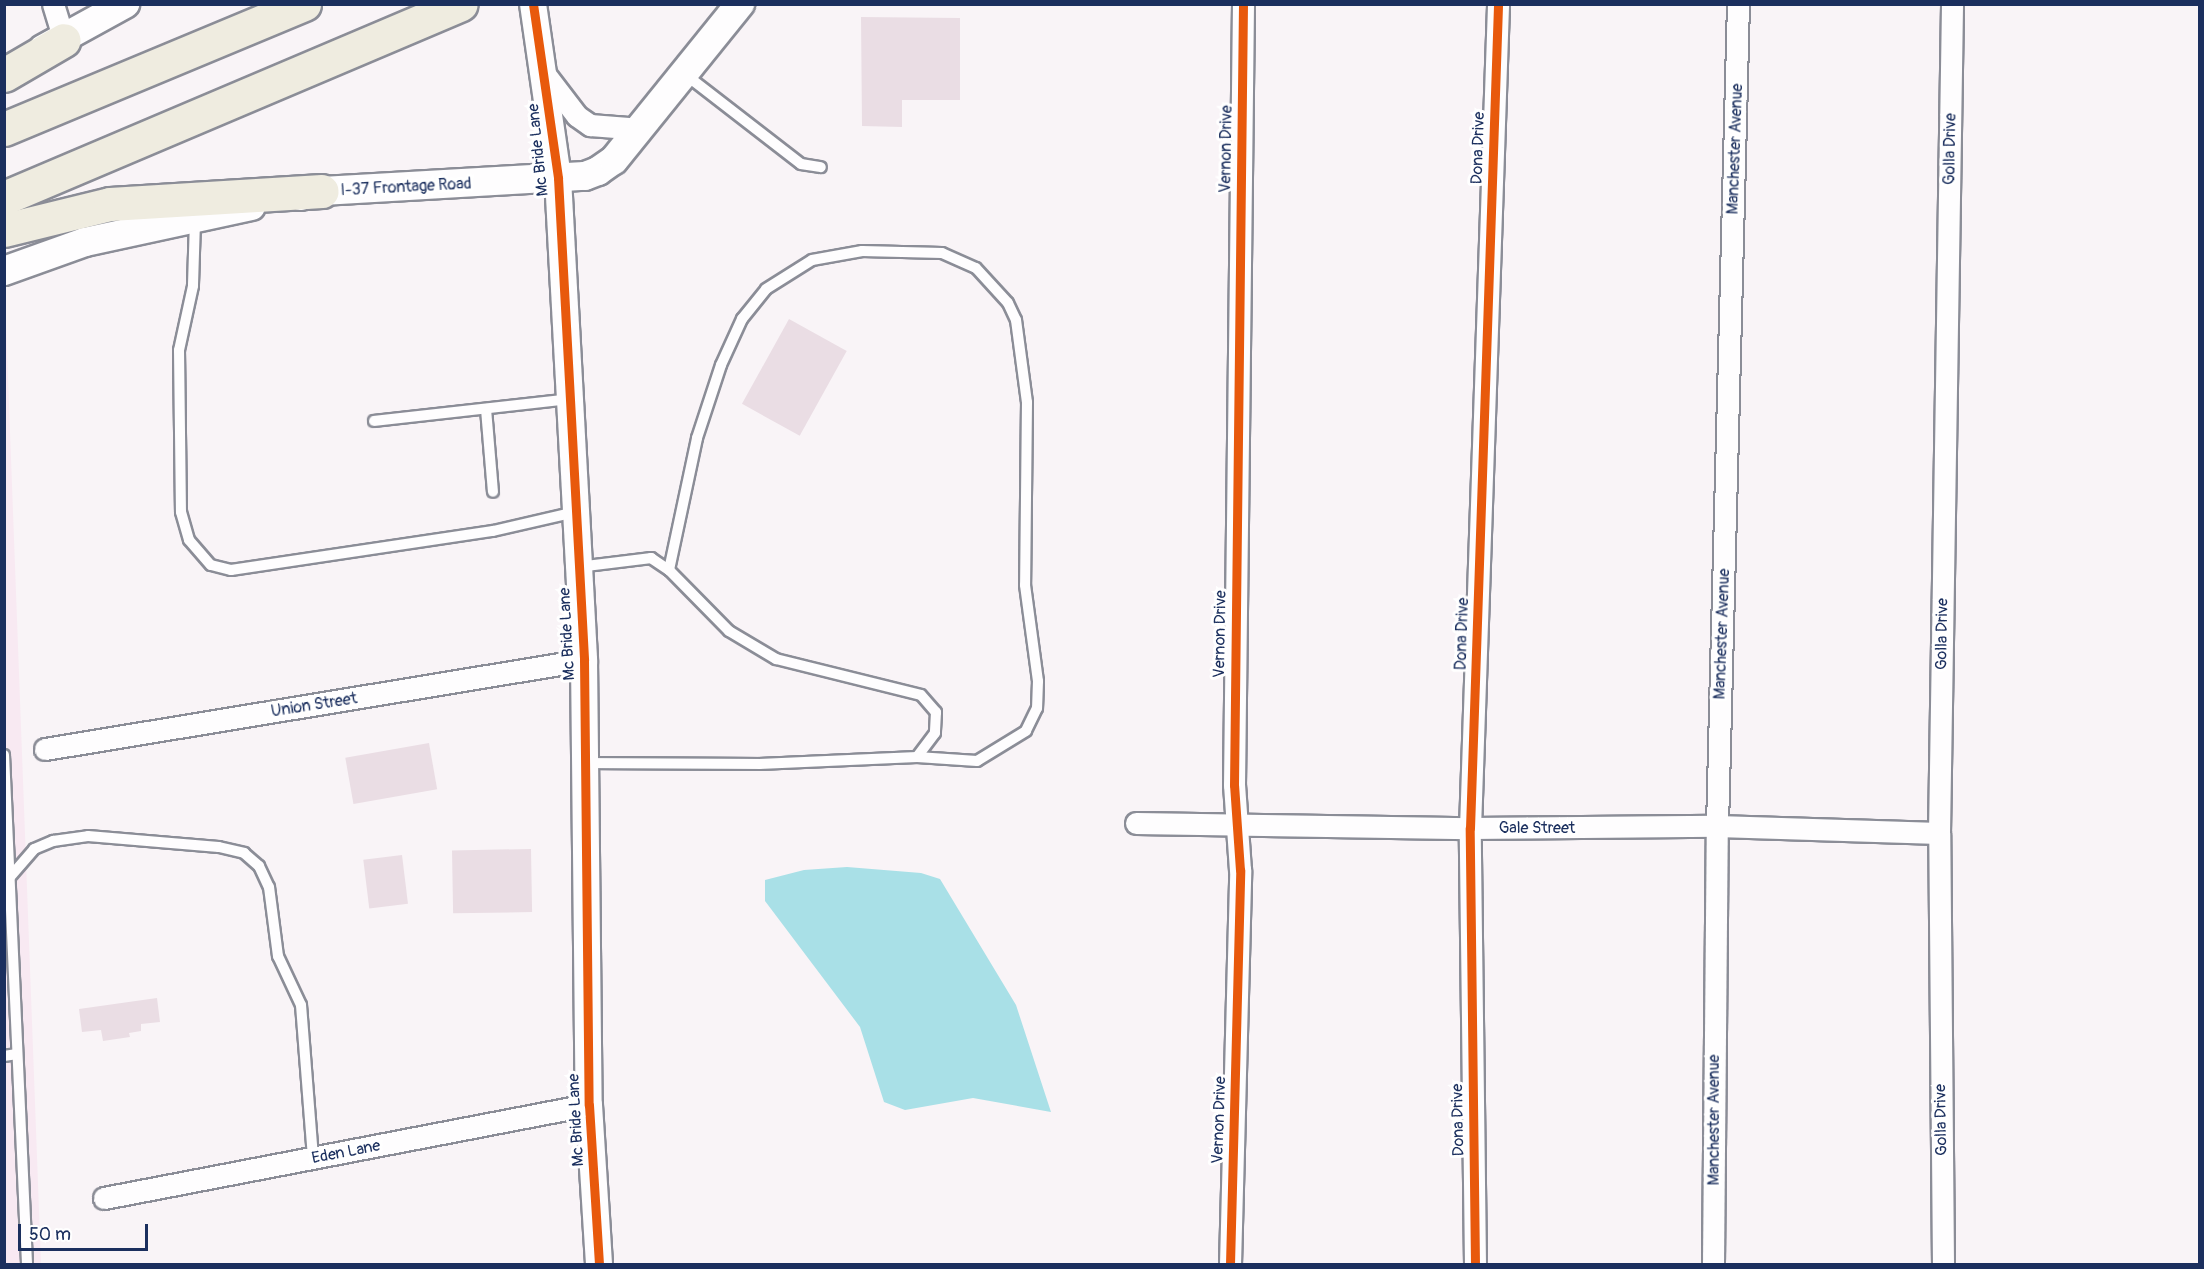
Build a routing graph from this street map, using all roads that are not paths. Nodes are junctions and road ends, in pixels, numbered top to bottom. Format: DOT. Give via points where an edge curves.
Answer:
graph roads {
  1 [pos="53,4"];
  2 [pos="125,4"];
  3 [pos="304,4"];
  4 [pos="460,4"];
  5 [pos="534,4"];
  6 [pos="740,4"];
  7 [pos="1243,4"];
  8 [pos="1498,4"];
  9 [pos="1738,4"];
  10 [pos="1952,4"];
  11 [pos="64,40"];
  12 [pos="4,65"];
  13 [pos="544,73"];
  14 [pos="4,75"];
  15 [pos="686,75"];
  16 [pos="4,129"];
  17 [pos="640,129"];
  18 [pos="820,167"];
  19 [pos="558,178"];
  20 [pos="322,191"];
  21 [pos="4,198"];
  22 [pos="195,218"];
  23 [pos="4,230"];
  24 [pos="4,271"];
  25 [pos="569,399"];
  26 [pos="486,409"];
  27 [pos="374,421"];
  28 [pos="493,492"];
  29 [pos="574,512"];
  30 [pos="578,567"];
  31 [pos="669,570"];
  32 [pos="584,660"];
  33 [pos="45,749"];
  34 [pos="4,755"];
  35 [pos="917,756"];
  36 [pos="585,763"];
  37 [pos="5,795"];
  38 [pos="1236,822"];
  39 [pos="1136,823"];
  40 [pos="1717,826"];
  41 [pos="1470,828"];
  42 [pos="1939,833"];
  43 [pos="10,877"];
  44 [pos="17,1054"];
  45 [pos="4,1056"];
  46 [pos="589,1105"];
  47 [pos="313,1158"];
  48 [pos="104,1198"];
  49 [pos="27,1264"];
  50 [pos="599,1264"];
  51 [pos="1230,1264"];
  52 [pos="1475,1264"];
  53 [pos="1713,1264"];
  54 [pos="1943,1264"];
  1 -- 11 [label="street"];
  2 -- 11 [label="main road"];
  3 -- 16 [label="highway"];
  4 -- 21 [label="highway"];
  5 -- 13 [label="street, Mc Bride Lane"];
  6 -- 15 [label="main road, I-37 Frontage Road"];
  7 -- 38 [label="street, Vernon Drive"];
  8 -- 41 [label="street, Dona Drive"];
  9 -- 40 [label="street, Manchester Avenue"];
  10 -- 42 [label="street, Golla Drive"];
  11 -- 12 [label="main road"];
  11 -- 14 [label="highway"];
  13 -- 17 [label="street" via="577,116 590,125"];
  13 -- 19 [label="street, Mc Bride Lane"];
  15 -- 17 [label="main road, I-37 Frontage Road"];
  15 -- 18 [label="lane" via="801,164"];
  17 -- 19 [label="main road, I-37 Frontage Road" via="614,160 598,171"];
  19 -- 20 [label="main road, I-37 Frontage Road"];
  19 -- 25 [label="street, Mc Bride Lane"];
  20 -- 22 [label="main road, I-37 Frontage Road"];
  20 -- 23 [label="highway" via="110,204"];
  22 -- 24 [label="main road, I-37 Frontage Road" via="85,242"];
  22 -- 29 [label="lane" via="193,286 179,350 180,512 189,540 204,560 231,570 494,531"];
  25 -- 26 [label="lane"];
  25 -- 29 [label="street, Mc Bride Lane"];
  26 -- 27 [label="lane"];
  26 -- 28 [label="lane"];
  29 -- 30 [label="street, Mc Bride Lane"];
  30 -- 31 [label="lane" via="651,558"];
  30 -- 32 [label="street, Mc Bride Lane"];
  31 -- 35 [label="lane" via="729,631 776,659 921,694 936,712 935,733"];
  31 -- 35 [label="lane" via="697,438 721,365 742,319 766,289 812,260 862,251 942,253 976,267 1008,303 1016,320 1027,402 1025,585 1038,681 1037,708 1026,731 1008,746 977,761"];
  32 -- 33 [label="street, Union Street"];
  32 -- 36 [label="street, Mc Bride Lane"];
  34 -- 37 [label="lane"];
  35 -- 36 [label="lane" via="759,764"];
  36 -- 46 [label="street, Mc Bride Lane"];
  37 -- 43 [label="lane"];
  38 -- 39 [label="street, Gale Street"];
  38 -- 41 [label="street, Gale Street"];
  38 -- 51 [label="street, Vernon Drive" via="1240,870"];
  40 -- 41 [label="street, Gale Street"];
  40 -- 42 [label="street, Gale Street"];
  40 -- 53 [label="street, Manchester Avenue"];
  41 -- 52 [label="street, Dona Drive"];
  42 -- 54 [label="street, Golla Drive"];
  43 -- 44 [label="lane"];
  43 -- 47 [label="lane" via="34,849 53,841 88,836 219,847 244,853 259,866 269,886 278,956 301,1005"];
  44 -- 45 [label="lane"];
  44 -- 49 [label="lane"];
  46 -- 47 [label="street, Eden Lane"];
  46 -- 50 [label="street, Mc Bride Lane"];
  47 -- 48 [label="street, Eden Lane"];
}
